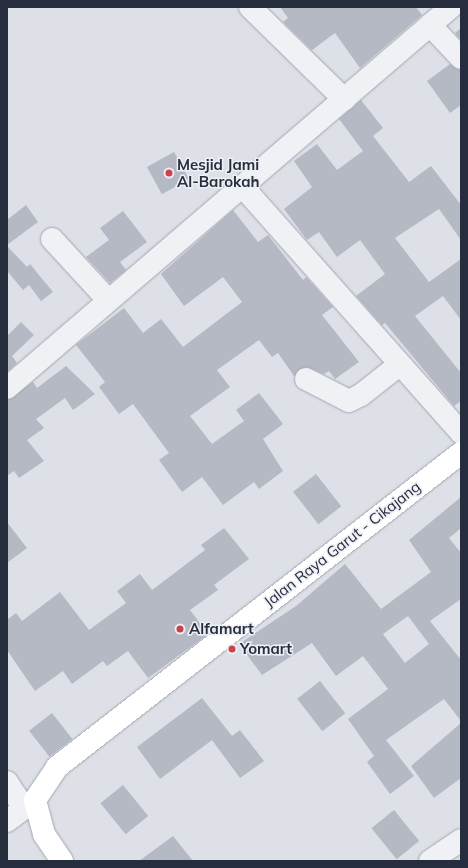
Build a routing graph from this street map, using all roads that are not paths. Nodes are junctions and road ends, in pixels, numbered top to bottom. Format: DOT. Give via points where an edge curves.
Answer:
graph roads {
  1 [pos="250,7"];
  2 [pos="451,7"];
  3 [pos="430,25"];
  4 [pos="461,58"];
  5 [pos="344,99"];
  6 [pos="242,186"];
  7 [pos="52,239"];
  8 [pos="108,300"];
  9 [pos="400,365"];
  10 [pos="306,379"];
  11 [pos="7,388"];
  12 [pos="461,433"];
  13 [pos="461,453"];
  14 [pos="7,782"];
  15 [pos="34,799"];
  16 [pos="7,820"];
  17 [pos="461,840"];
  18 [pos="62,861"];
  19 [pos="430,861"];
  1 -- 5 [label="street"];
  2 -- 3 [label="street"];
  3 -- 4 [label="street"];
  3 -- 5 [label="street"];
  5 -- 6 [label="street"];
  6 -- 8 [label="street"];
  6 -- 9 [label="street"];
  7 -- 8 [label="street"];
  8 -- 11 [label="street"];
  9 -- 10 [label="street" via="361,396 349,401"];
  9 -- 12 [label="street"];
  13 -- 15 [label="main road, Jalan Raya Garut - Cikajang" via="89,740 57,767"];
  14 -- 15 [label="street"];
  15 -- 16 [label="street"];
  15 -- 18 [label="main road" via="44,834"];
  17 -- 19 [label="street"];
}
